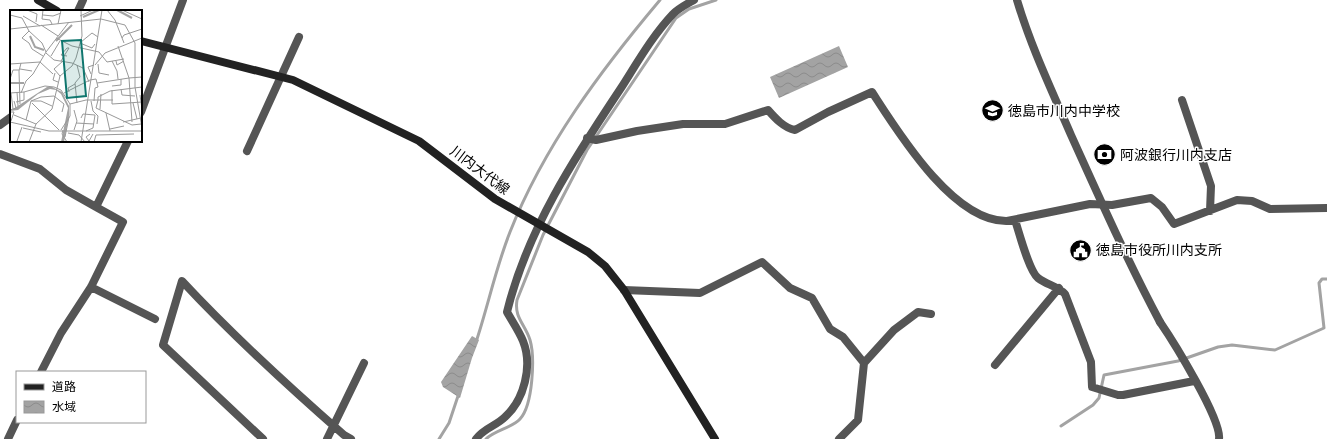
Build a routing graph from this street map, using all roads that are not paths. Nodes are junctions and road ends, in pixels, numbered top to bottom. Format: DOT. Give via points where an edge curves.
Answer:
graph roads {
  1 [pos="38,0"];
  2 [pos="83,0"];
  3 [pos="183,0"];
  4 [pos="694,0"];
  5 [pos="1018,0"];
  6 [pos="52,6"];
  7 [pos="78,10"];
  8 [pos="299,37"];
  9 [pos="142,41"];
  10 [pos="165,47"];
  11 [pos="281,77"];
  12 [pos="1182,100"];
  13 [pos="142,109"];
  14 [pos="10,118"];
  15 [pos="0,125"];
  16 [pos="591,139"];
  17 [pos="128,142"];
  18 [pos="247,151"];
  19 [pos="0,154"];
  20 [pos="1102,205"];
  21 [pos="96,207"];
  22 [pos="1327,208"];
  23 [pos="1210,211"];
  24 [pos="1015,220"];
  25 [pos="544,228"];
  26 [pos="91,286"];
  27 [pos="1059,288"];
  28 [pos="624,290"];
  29 [pos="931,314"];
  30 [pos="155,318"];
  31 [pos="364,363"];
  32 [pos="864,363"];
  33 [pos="995,365"];
  34 [pos="42,371"];
  35 [pos="1194,381"];
  36 [pos="16,422"];
  37 [pos="333,425"];
  38 [pos="8,439"];
  39 [pos="263,439"];
  40 [pos="327,439"];
  41 [pos="351,439"];
  42 [pos="476,439"];
  43 [pos="715,439"];
  44 [pos="839,439"];
  45 [pos="1219,439"];
  1 -- 6 [label="main road"];
  2 -- 7 [label="street"];
  3 -- 10 [label="street"];
  4 -- 16 [label="street" via="674,13 656,35"];
  5 -- 20 [label="street" via="1035,53"];
  8 -- 11 [label="street"];
  9 -- 10 [label="main road, 川内大代線"];
  10 -- 11 [label="main road, 川内大代線"];
  10 -- 13 [label="street"];
  11 -- 18 [label="street"];
  11 -- 25 [label="main road, 川内大代線" via="293,80 419,141 495,199"];
  12 -- 23 [label="street" via="1211,186"];
  14 -- 15 [label="street"];
  16 -- 24 [label="street" via="683,124 725,124 768,110 775,118 795,130 872,92 919,161 961,203 993,220"];
  16 -- 25 [label="street"];
  17 -- 21 [label="street"];
  19 -- 21 [label="street" via="40,169 66,190"];
  20 -- 23 [label="street" via="1151,198 1162,207 1174,224"];
  20 -- 24 [label="street" via="1090,204"];
  20 -- 35 [label="street" via="1127,259"];
  21 -- 26 [label="street" via="123,222"];
  22 -- 23 [label="street" via="1270,209 1252,201 1237,200"];
  24 -- 27 [label="street" via="1035,275"];
  25 -- 28 [label="main road, 川内大代線" via="588,252 605,266"];
  25 -- 42 [label="street" via="512,292 507,312 523,341 526,352 524,387 514,409"];
  26 -- 30 [label="street"];
  26 -- 34 [label="street" via="61,333"];
  27 -- 33 [label="street"];
  27 -- 35 [label="street" via="1065,294 1091,362 1092,387 1123,395"];
  28 -- 32 [label="street" via="700,293 762,262 790,288 812,298 830,329 843,337"];
  28 -- 43 [label="main road, 川内大代線"];
  29 -- 32 [label="street" via="918,312 894,330"];
  31 -- 37 [label="street"];
  32 -- 44 [label="street" via="858,420"];
  35 -- 45 [label="street" via="1210,409 1220,434"];
  36 -- 38 [label="street"];
  37 -- 39 [label="street" via="228,330 182,282 162,345"];
  37 -- 40 [label="street"];
  37 -- 41 [label="street"];
}
